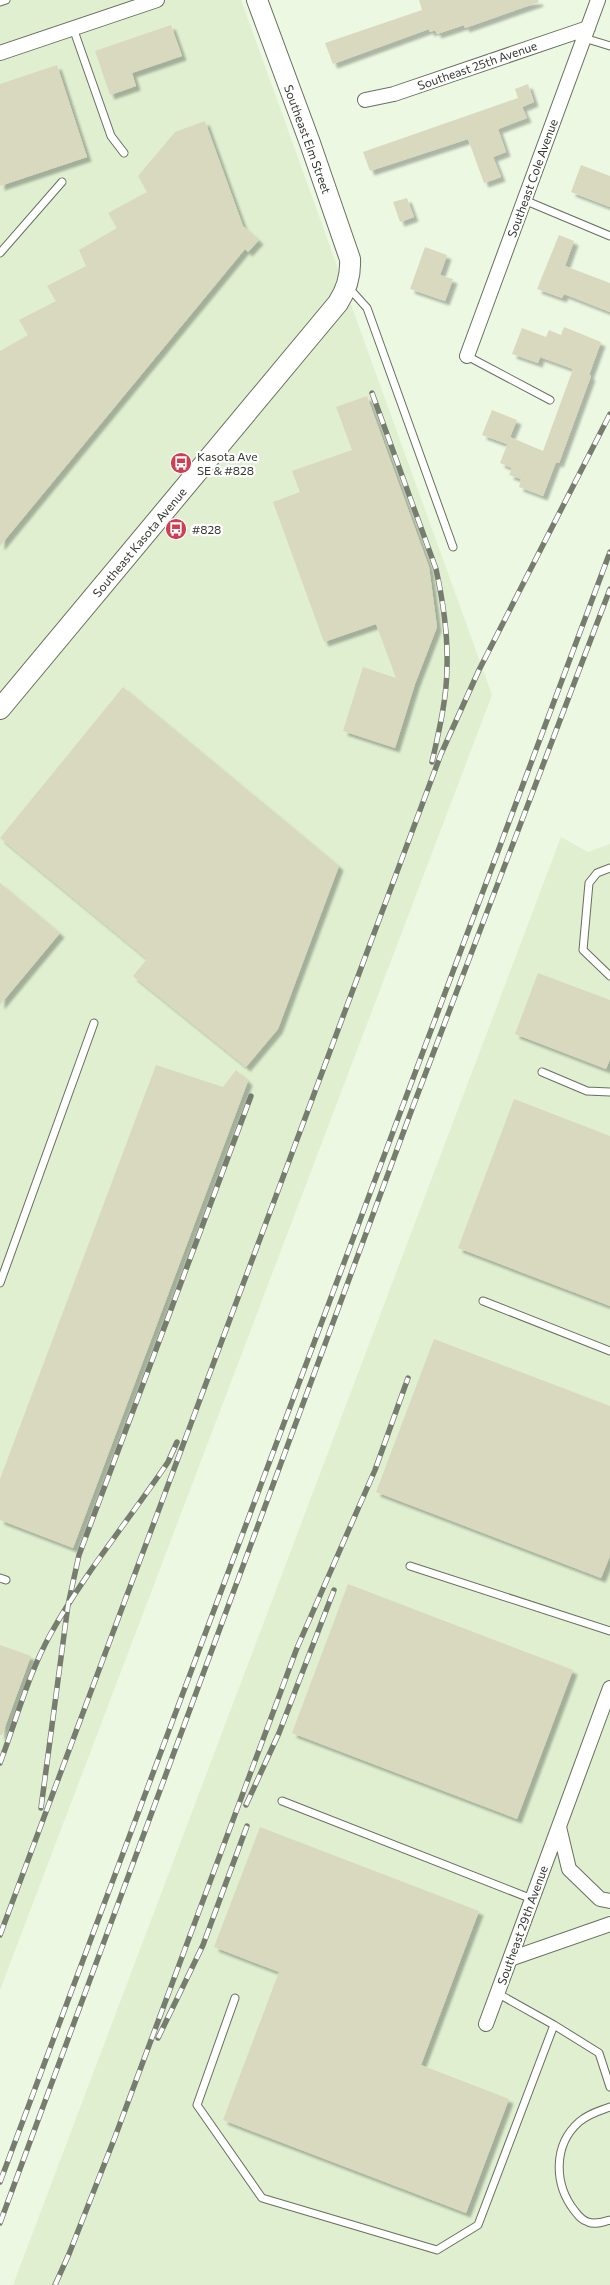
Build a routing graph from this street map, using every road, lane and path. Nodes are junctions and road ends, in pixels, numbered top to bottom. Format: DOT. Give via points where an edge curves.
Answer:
graph roads {
  1 [pos="6,0"];
  2 [pos="157,0"];
  3 [pos="257,0"];
  4 [pos="598,0"];
  5 [pos="0,2"];
  6 [pos="74,28"];
  7 [pos="586,33"];
  8 [pos="610,46"];
  9 [pos="0,53"];
  10 [pos="365,100"];
  11 [pos="124,153"];
  12 [pos="62,182"];
  13 [pos="524,200"];
  14 [pos="610,236"];
  15 [pos="0,253"];
  16 [pos="349,282"];
  17 [pos="467,356"];
  18 [pos="550,400"];
  19 [pos="453,547"];
  20 [pos="0,710"];
  21 [pos="610,868"];
  22 [pos="610,976"];
  23 [pos="94,1023"];
  24 [pos="542,1072"];
  25 [pos="610,1092"];
  26 [pos="0,1283"];
  27 [pos="483,1301"];
  28 [pos="610,1351"];
  29 [pos="410,1566"];
  30 [pos="610,1631"];
  31 [pos="610,1688"];
  32 [pos="282,1801"];
  33 [pos="559,1827"];
  34 [pos="532,1899"];
  35 [pos="610,1901"];
  36 [pos="610,1924"];
  37 [pos="510,1958"];
  38 [pos="498,1993"];
  39 [pos="235,1998"];
  40 [pos="486,2024"];
  41 [pos="554,2025"];
  42 [pos="610,2087"];
  43 [pos="610,2107"];
  44 [pos="610,2220"];
  1 -- 5 [label="lane"];
  2 -- 6 [label="street"];
  3 -- 16 [label="street, Southeast Elm Street" via="350,259"];
  4 -- 7 [label="street, Southeast Cole Avenue"];
  6 -- 9 [label="street"];
  6 -- 11 [label="lane" via="111,136"];
  7 -- 8 [label="lane"];
  7 -- 10 [label="street, Southeast 25th Avenue" via="394,94"];
  7 -- 13 [label="street, Southeast Cole Avenue"];
  12 -- 15 [label="lane"];
  13 -- 14 [label="lane"];
  13 -- 17 [label="street, Southeast Cole Avenue"];
  16 -- 19 [label="lane" via="367,308"];
  16 -- 20 [label="street, Southeast Kasota Avenue" via="338,303"];
  17 -- 18 [label="lane"];
  21 -- 22 [label="lane" via="597,873 589,884 583,950"];
  23 -- 26 [label="lane"];
  24 -- 25 [label="lane" via="587,1091"];
  27 -- 28 [label="lane"];
  29 -- 30 [label="lane"];
  31 -- 33 [label="street, Southeast 29th Avenue"];
  32 -- 34 [label="lane"];
  33 -- 34 [label="street, Southeast 29th Avenue"];
  33 -- 35 [label="street, Southeast 29th Avenue" via="569,1869 600,1899"];
  34 -- 37 [label="street, Southeast 29th Avenue"];
  36 -- 37 [label="street"];
  37 -- 38 [label="street, Southeast 29th Avenue"];
  38 -- 40 [label="street, Southeast 29th Avenue"];
  38 -- 41 [label="lane"];
  39 -- 41 [label="lane" via="197,2105 262,2198 437,2250 478,2225"];
  41 -- 42 [label="lane" via="599,2053"];
  43 -- 44 [label="lane" via="590,2114 578,2123 568,2137 558,2170 562,2190 581,2219 589,2223"];
}
